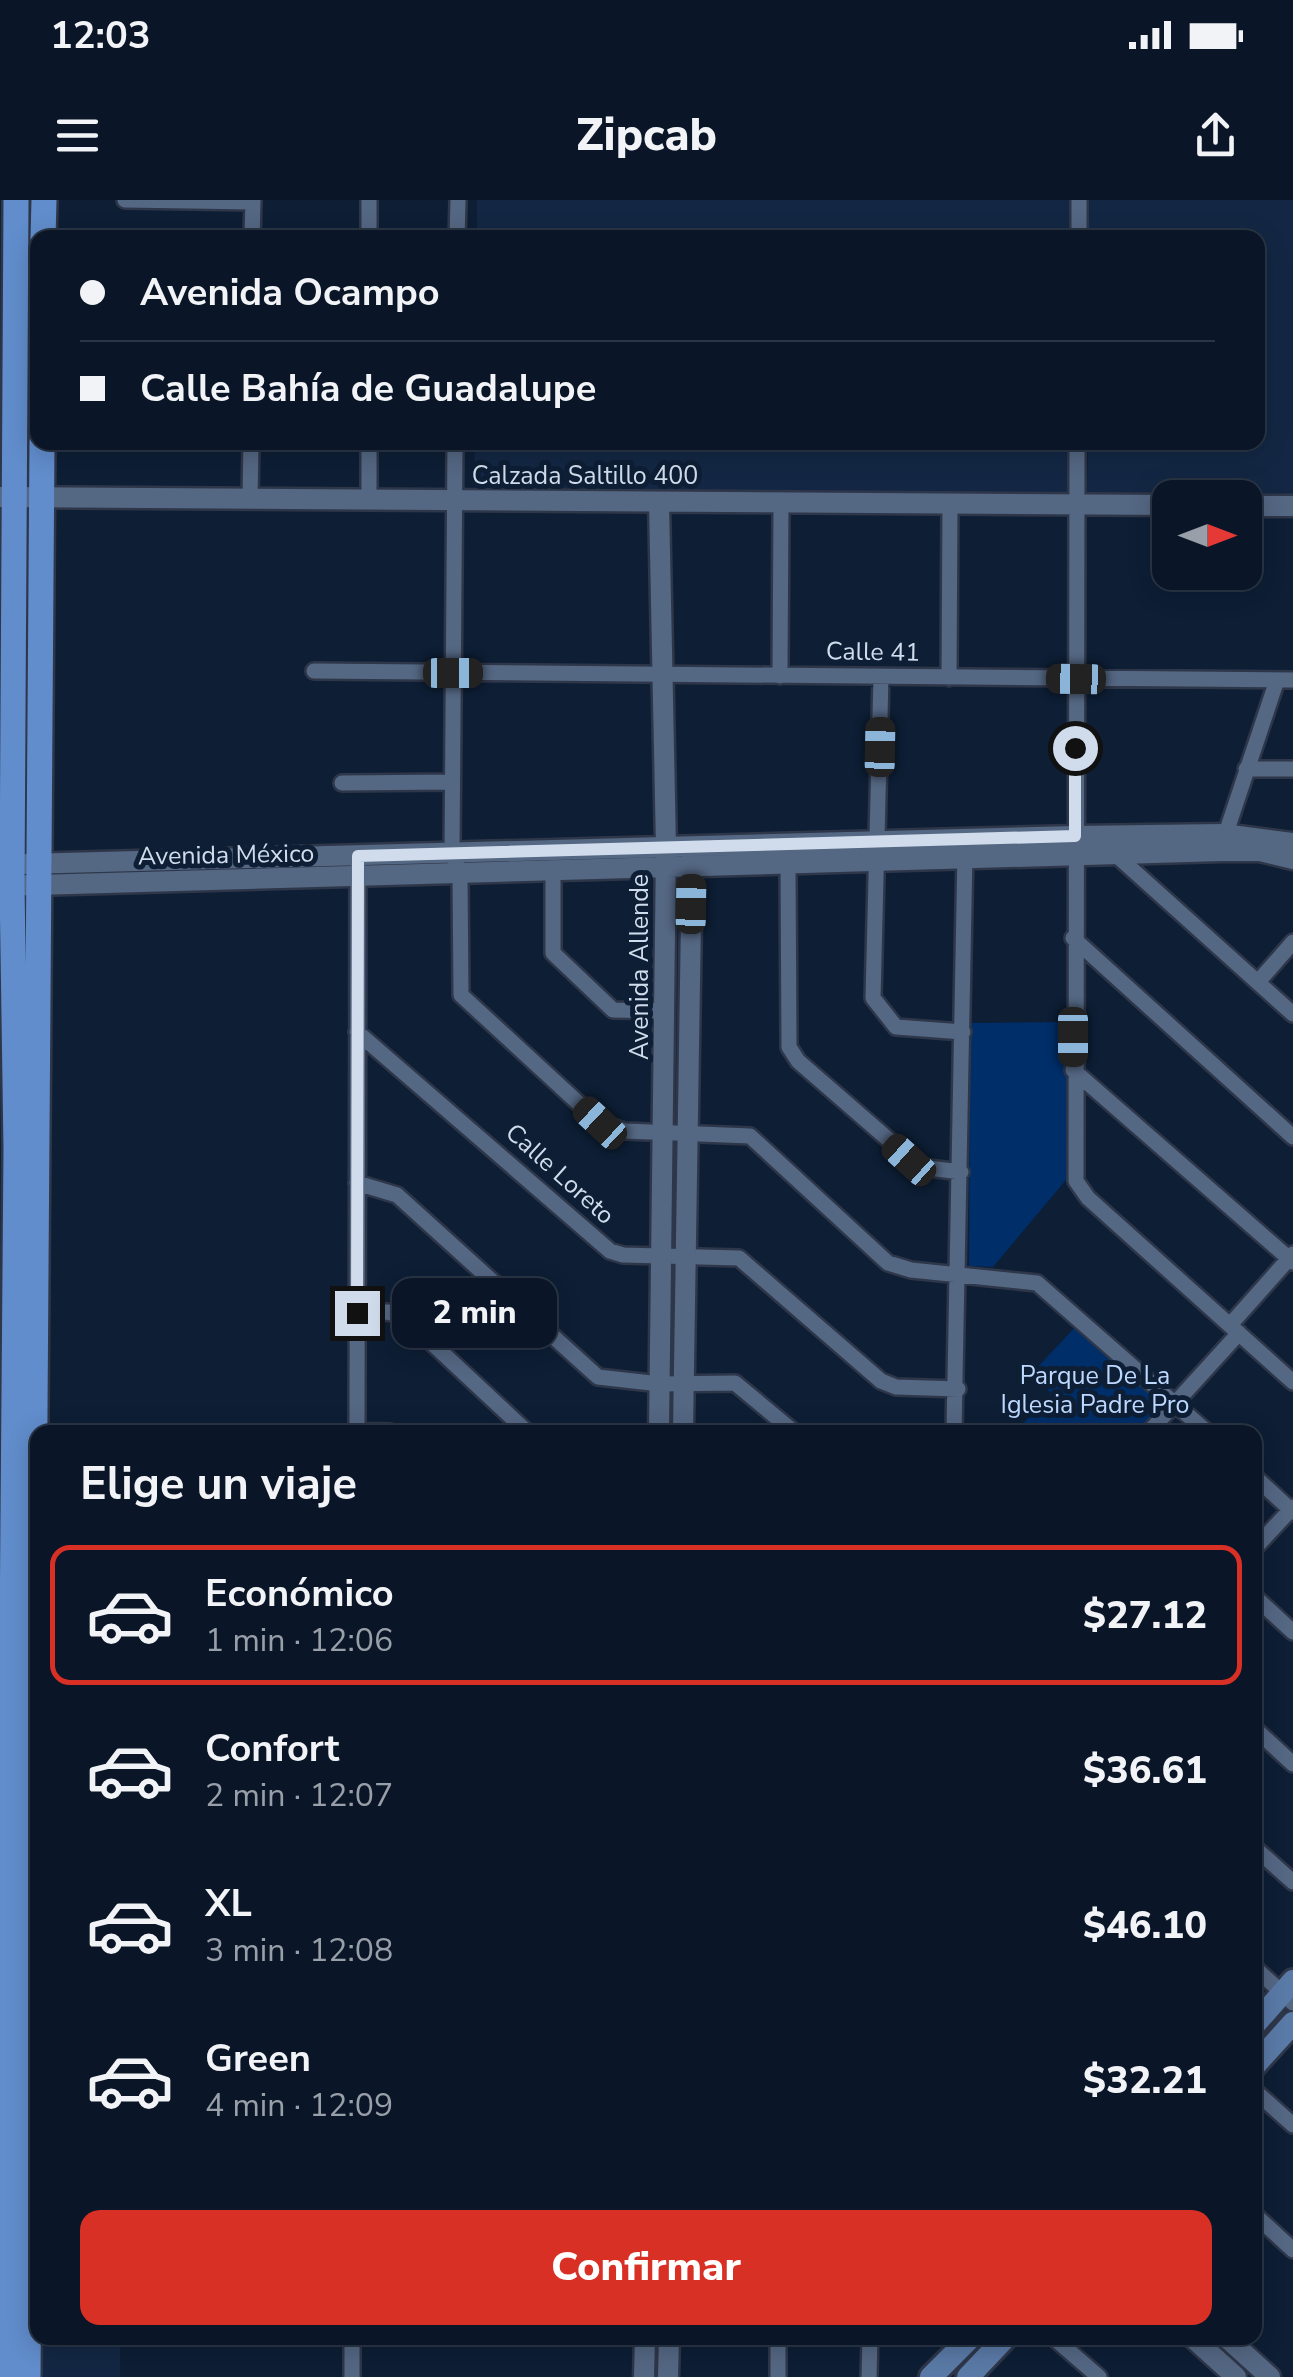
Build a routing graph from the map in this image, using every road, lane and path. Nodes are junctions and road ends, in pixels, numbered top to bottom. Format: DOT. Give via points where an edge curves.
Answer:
graph roads {
  1 [pos="16,200"];
  2 [pos="44,200"];
  3 [pos="125,200"];
  4 [pos="369,200"];
  5 [pos="458,200"];
  6 [pos="1079,200"];
  7 [pos="253,201"];
  8 [pos="43,230"];
  9 [pos="252,230"];
  10 [pos="369,230"];
  11 [pos="457,230"];
  12 [pos="1079,230"];
  13 [pos="42,450"];
  14 [pos="250,450"];
  15 [pos="369,450"];
  16 [pos="455,450"];
  17 [pos="1077,450"];
  18 [pos="7,497"];
  19 [pos="42,498"];
  20 [pos="250,499"];
  21 [pos="369,500"];
  22 [pos="454,500"];
  23 [pos="659,502"];
  24 [pos="781,503"];
  25 [pos="950,504"];
  26 [pos="1077,505"];
  27 [pos="1152,505"];
  28 [pos="1262,506"];
  29 [pos="1293,506"];
  30 [pos="314,671"];
  31 [pos="453,673"];
  32 [pos="661,674"];
  33 [pos="780,676"];
  34 [pos="881,677"];
  35 [pos="950,678"];
  36 [pos="1076,679"];
  37 [pos="1285,680"];
  38 [pos="1246,768"];
  39 [pos="1293,769"];
  40 [pos="452,782"];
  41 [pos="342,784"];
  42 [pos="1223,843"];
  43 [pos="1293,843"];
  44 [pos="1075,845"];
  45 [pos="965,849"];
  46 [pos="878,852"];
  47 [pos="1115,854"];
  48 [pos="666,857"];
  49 [pos="692,857"];
  50 [pos="1293,859"];
  51 [pos="456,863"];
  52 [pos="788,864"];
  53 [pos="358,866"];
  54 [pos="553,870"];
  55 [pos="40,874"];
  56 [pos="6,875"];
  57 [pos="1073,938"];
  58 [pos="1293,942"];
  59 [pos="1258,982"];
  60 [pos="665,1011"];
  61 [pos="1293,1014"];
  62 [pos="357,1032"];
  63 [pos="963,1032"];
  64 [pos="1073,1070"];
  65 [pos="8,1106"];
  66 [pos="663,1132"];
  67 [pos="688,1132"];
  68 [pos="1293,1137"];
  69 [pos="16,1148"];
  70 [pos="961,1172"];
  71 [pos="38,1180"];
  72 [pos="357,1183"];
  73 [pos="662,1256"];
  74 [pos="686,1256"];
  75 [pos="1292,1258"];
  76 [pos="960,1272"];
  77 [pos="357,1313"];
  78 [pos="1234,1328"];
  79 [pos="684,1382"];
  80 [pos="1293,1382"];
  81 [pos="660,1384"];
  82 [pos="958,1389"];
  83 [pos="1176,1403"];
  84 [pos="36,1425"];
  85 [pos="356,1425"];
  86 [pos="520,1425"];
  87 [pos="659,1425"];
  88 [pos="683,1425"];
  89 [pos="786,1425"];
  90 [pos="955,1425"];
  91 [pos="1156,1425"];
  92 [pos="1200,1425"];
  93 [pos="1262,1483"];
  94 [pos="30,1497"];
  95 [pos="5,1506"];
  96 [pos="1292,1509"];
  97 [pos="1262,1541"];
  98 [pos="1262,1604"];
  99 [pos="30,1605"];
  100 [pos="1293,1632"];
  101 [pos="30,1714"];
  102 [pos="1262,1735"];
  103 [pos="1293,1764"];
  104 [pos="5,1830"];
  105 [pos="1262,1854"];
  106 [pos="1293,1882"];
  107 [pos="20,1958"];
  108 [pos="1262,1973"];
  109 [pos="1290,1992"];
  110 [pos="1262,2018"];
  111 [pos="1293,2023"];
  112 [pos="1262,2057"];
  113 [pos="1262,2097"];
  114 [pos="1293,2125"];
  115 [pos="18,2218"];
  116 [pos="1262,2221"];
  117 [pos="1293,2250"];
  118 [pos="352,2345"];
  119 [pos="644,2345"];
  120 [pos="669,2345"];
  121 [pos="778,2345"];
  122 [pos="870,2345"];
  123 [pos="963,2345"];
  124 [pos="998,2345"];
  125 [pos="1062,2345"];
  126 [pos="1201,2345"];
  127 [pos="1235,2345"];
  128 [pos="6,2377"];
  129 [pos="28,2377"];
  130 [pos="352,2377"];
  131 [pos="644,2377"];
  132 [pos="668,2377"];
  133 [pos="778,2377"];
  134 [pos="869,2377"];
  135 [pos="931,2377"];
  136 [pos="968,2377"];
  137 [pos="1099,2377"];
  138 [pos="1236,2377"];
  139 [pos="1270,2377"];
  1 -- 18 [label="main road"];
  2 -- 8 [label="main road"];
  3 -- 7 [label="street"];
  4 -- 10 [label="street"];
  5 -- 11 [label="street"];
  6 -- 12 [label="street"];
  7 -- 9 [label="street"];
  13 -- 19 [label="main road"];
  14 -- 20 [label="street"];
  15 -- 21 [label="street"];
  16 -- 22 [label="street"];
  17 -- 26 [label="street"];
  18 -- 19 [label="street, Calzada Saltillo 400"];
  18 -- 56 [label="main road"];
  19 -- 20 [label="street, Calzada Saltillo 400"];
  19 -- 55 [label="main road"];
  20 -- 21 [label="street, Calzada Saltillo 400"];
  21 -- 22 [label="street, Calzada Saltillo 400"];
  22 -- 23 [label="street, Calzada Saltillo 400"];
  22 -- 31 [label="street"];
  23 -- 24 [label="street, Calzada Saltillo 400"];
  23 -- 32 [label="street, Avenida Allende"];
  24 -- 25 [label="street, Calzada Saltillo 400"];
  24 -- 33 [label="street"];
  25 -- 26 [label="street, Calzada Saltillo 400"];
  25 -- 35 [label="street"];
  26 -- 27 [label="street, Calzada Saltillo 400"];
  26 -- 36 [label="street"];
  28 -- 29 [label="street"];
  30 -- 31 [label="street, Calle 41"];
  31 -- 32 [label="street, Calle 41"];
  31 -- 40 [label="street"];
  32 -- 33 [label="street, Calle 41"];
  32 -- 48 [label="street, Avenida Allende"];
  33 -- 34 [label="street, Calle 41"];
  34 -- 35 [label="street, Calle 41"];
  34 -- 46 [label="street"];
  35 -- 36 [label="street, Calle 41"];
  36 -- 37 [label="street, Calle 41"];
  36 -- 44 [label="street"];
  37 -- 38 [label="street"];
  38 -- 39 [label="street"];
  38 -- 42 [label="street"];
  40 -- 41 [label="street"];
  40 -- 51 [label="street"];
  42 -- 43 [label="street, Avenida México"];
  42 -- 44 [label="street, Avenida México"];
  42 -- 47 [label="street, Avenida México"];
  42 -- 50 [label="street, Avenida México"];
  44 -- 45 [label="street, Avenida México"];
  44 -- 47 [label="street, Avenida México"];
  44 -- 57 [label="street"];
  45 -- 46 [label="street, Avenida México"];
  45 -- 63 [label="street"];
  46 -- 49 [label="street, Avenida México"];
  46 -- 52 [label="street, Avenida México"];
  46 -- 63 [label="street" via="877,1008 906,1031"];
  47 -- 59 [label="street"];
  48 -- 49 [label="street, Avenida México"];
  48 -- 51 [label="street, Avenida México"];
  48 -- 54 [label="street, Avenida México"];
  48 -- 60 [label="street, Avenida Allende"];
  49 -- 52 [label="street, Avenida México"];
  49 -- 67 [label="street, Avenida Allende"];
  51 -- 53 [label="street, Avenida México"];
  51 -- 54 [label="street, Avenida México"];
  51 -- 66 [label="street" via="461,995 600,1123"];
  52 -- 70 [label="street" via="789,1048 909,1160 932,1171"];
  53 -- 55 [label="street, Avenida México"];
  53 -- 62 [label="street"];
  54 -- 60 [label="street" via="554,953 613,1010"];
  55 -- 56 [label="street, Avenida México"];
  55 -- 71 [label="main road"];
  56 -- 65 [label="main road"];
  57 -- 64 [label="street"];
  57 -- 68 [label="street"];
  58 -- 59 [label="street"];
  59 -- 61 [label="street"];
  60 -- 66 [label="street, Avenida Allende"];
  62 -- 72 [label="street"];
  62 -- 73 [label="street, Calle Loreto" via="596,1242 623,1256"];
  63 -- 70 [label="street"];
  64 -- 75 [label="street"];
  64 -- 78 [label="street" via="1072,1167 1081,1190"];
  65 -- 69 [label="main road"];
  66 -- 67 [label="street"];
  66 -- 73 [label="street, Avenida Allende"];
  67 -- 74 [label="street, Avenida Allende"];
  67 -- 76 [label="street" via="750,1136 888,1263"];
  69 -- 71 [label="main road" via="26,1173"];
  69 -- 95 [label="main road"];
  70 -- 76 [label="street"];
  71 -- 84 [label="main road"];
  72 -- 77 [label="street"];
  72 -- 81 [label="street" via="398,1194 588,1370 611,1380"];
  73 -- 74 [label="street, Calle Loreto"];
  73 -- 81 [label="street, Avenida Allende"];
  74 -- 79 [label="street, Avenida Allende"];
  74 -- 82 [label="street, Calle Loreto" via="728,1256 752,1264 882,1380"];
  75 -- 78 [label="street"];
  76 -- 82 [label="street"];
  76 -- 83 [label="street" via="1037,1283"];
  77 -- 85 [label="street"];
  77 -- 86 [label="street" via="404,1317"];
  78 -- 80 [label="street"];
  78 -- 83 [label="street"];
  79 -- 81 [label="street"];
  79 -- 88 [label="street, Avenida Allende"];
  79 -- 89 [label="street" via="736,1382"];
  81 -- 87 [label="street, Avenida Allende"];
  82 -- 90 [label="street"];
  83 -- 91 [label="street"];
  83 -- 92 [label="street"];
  93 -- 96 [label="street"];
  94 -- 95 [label="main road"];
  95 -- 99 [label="main road" via="23,1530"];
  95 -- 104 [label="main road"];
  96 -- 97 [label="street"];
  98 -- 100 [label="street"];
  101 -- 107 [label="main road"];
  102 -- 103 [label="street"];
  104 -- 107 [label="main road"];
  105 -- 106 [label="street"];
  107 -- 115 [label="main road"];
  108 -- 109 [label="street"];
  109 -- 110 [label="main road"];
  111 -- 112 [label="main road"];
  113 -- 114 [label="street"];
  115 -- 128 [label="main road"];
  115 -- 129 [label="main road"];
  116 -- 117 [label="street"];
  118 -- 130 [label="street"];
  119 -- 131 [label="street"];
  120 -- 132 [label="street"];
  121 -- 133 [label="street"];
  122 -- 134 [label="street"];
  123 -- 135 [label="main road"];
  124 -- 136 [label="main road"];
  125 -- 137 [label="street"];
  126 -- 138 [label="street"];
  127 -- 139 [label="street"];
}
